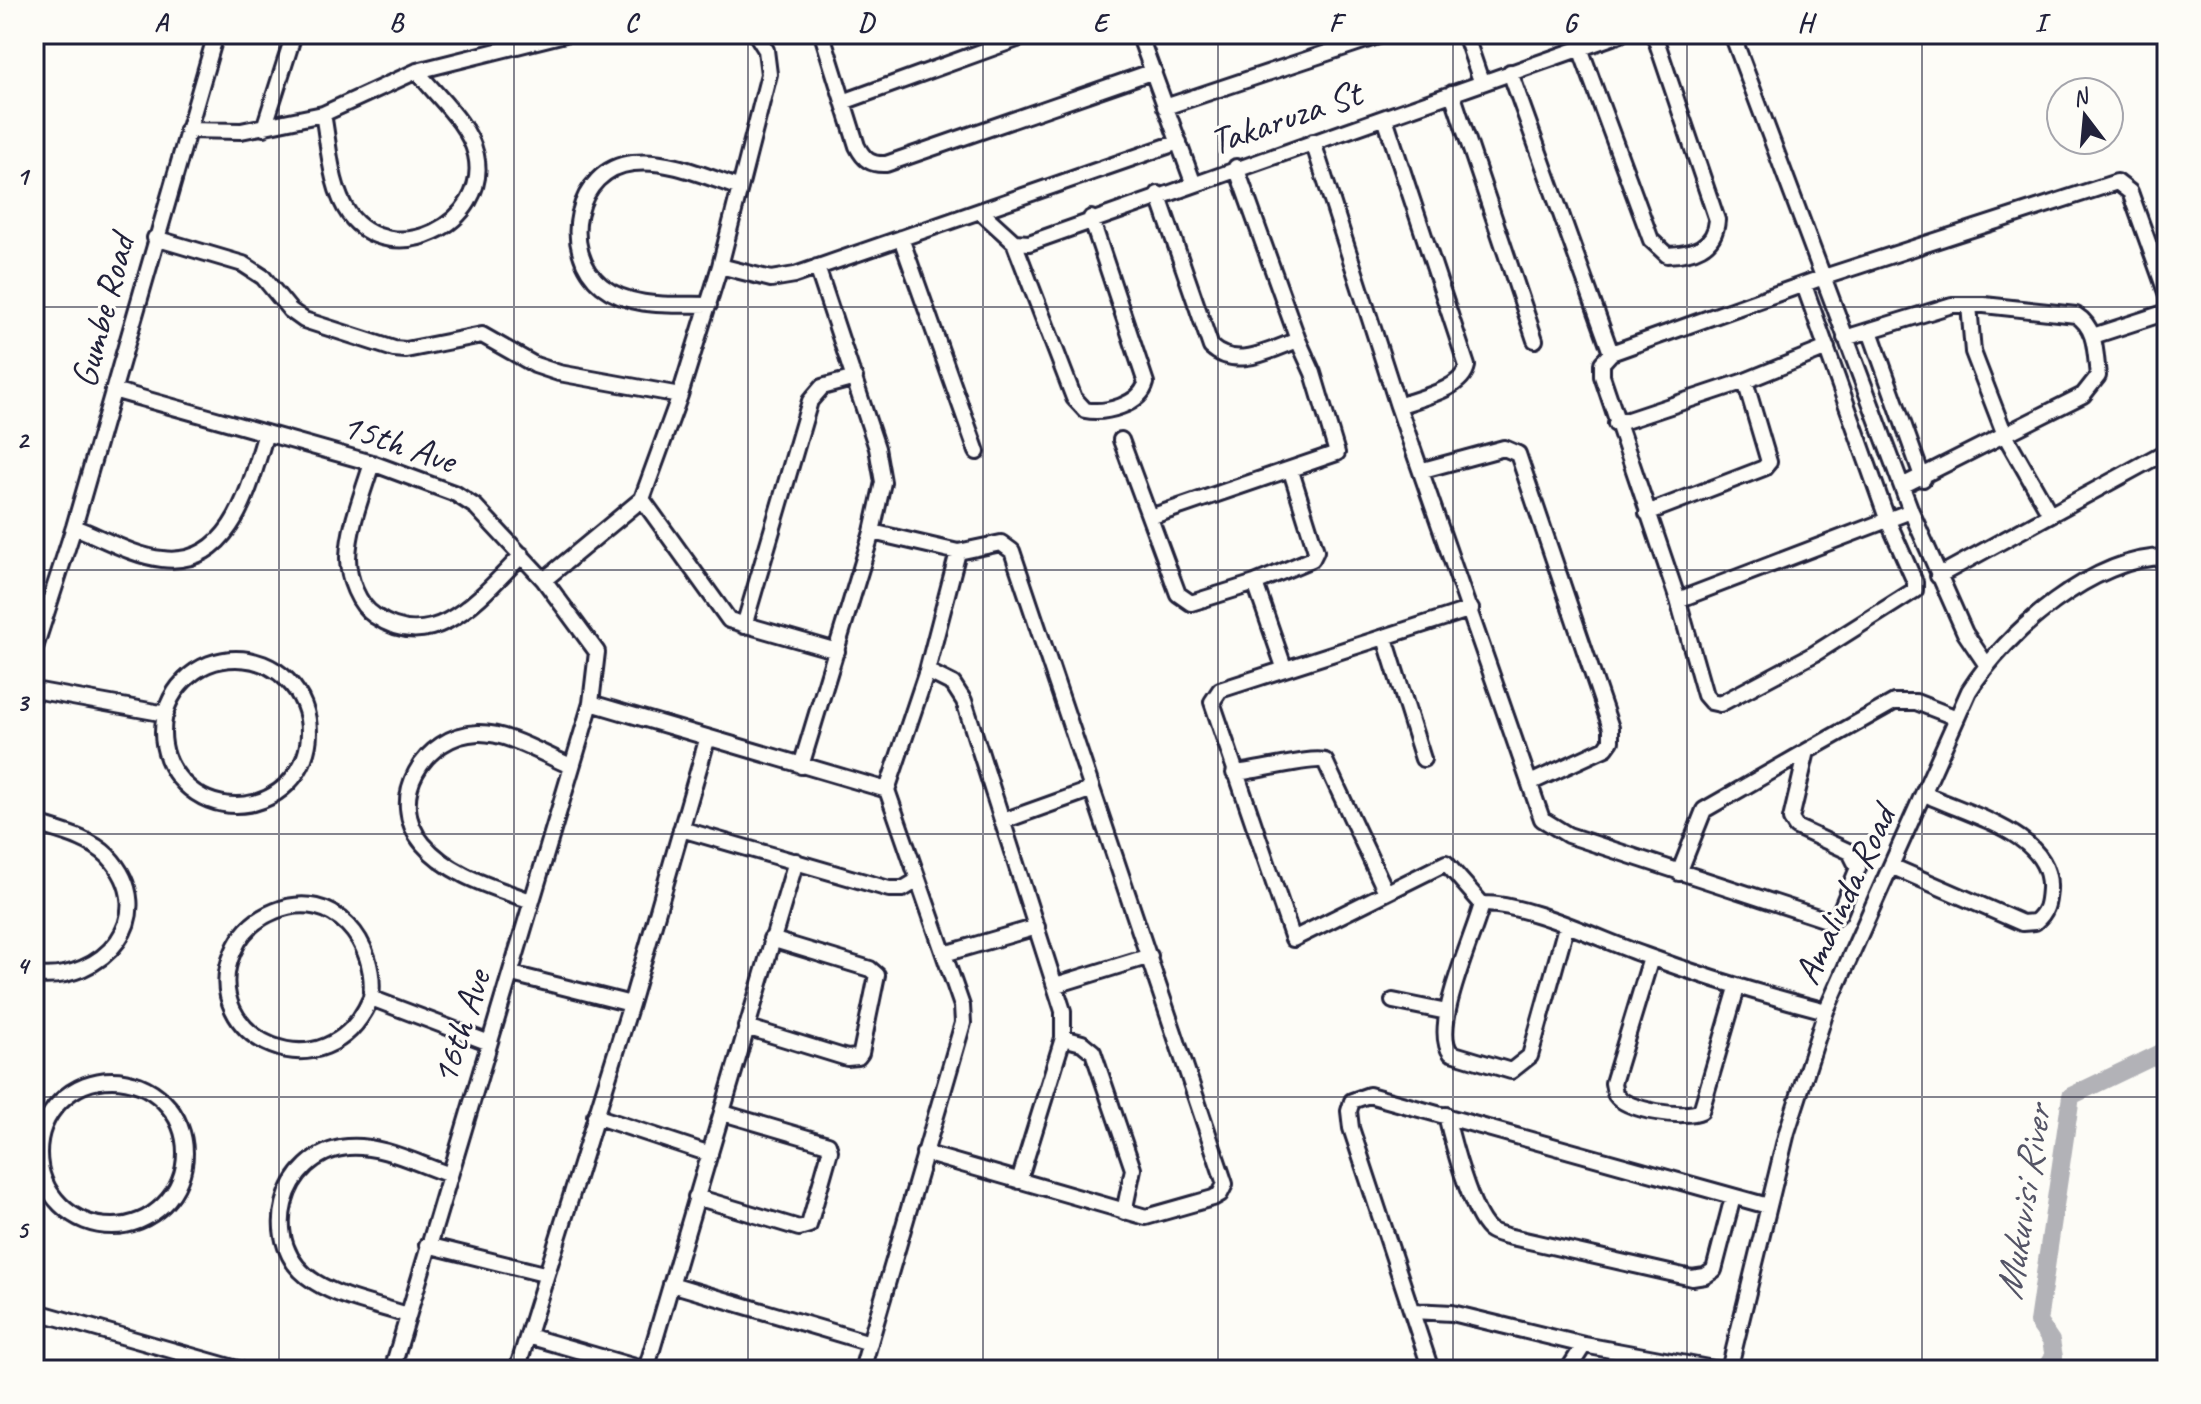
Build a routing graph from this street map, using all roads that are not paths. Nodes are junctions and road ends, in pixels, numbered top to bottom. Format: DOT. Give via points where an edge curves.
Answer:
graph roads {
  1 [pos="216,34"];
  2 [pos="294,34"];
  3 [pos="565,34"];
  4 [pos="756,34"];
  5 [pos="822,34"];
  6 [pos="1031,34"];
  7 [pos="1139,34"];
  8 [pos="1384,34"];
  9 [pos="1465,34"];
  10 [pos="1621,34"];
  11 [pos="1654,34"];
  12 [pos="1732,34"];
  13 [pos="1580,48"];
  14 [pos="417,71"];
  15 [pos="1154,71"];
  16 [pos="1510,72"];
  17 [pos="1481,81"];
  18 [pos="1452,93"];
  19 [pos="843,102"];
  20 [pos="1165,107"];
  21 [pos="323,114"];
  22 [pos="1385,118"];
  23 [pos="264,128"];
  24 [pos="187,130"];
  25 [pos="1179,142"];
  26 [pos="1313,142"];
  27 [pos="1236,167"];
  28 [pos="1193,182"];
  29 [pos="740,188"];
  30 [pos="1158,194"];
  31 [pos="980,211"];
  32 [pos="1091,218"];
  33 [pos="155,238"];
  34 [pos="901,238"];
  35 [pos="1014,242"];
  36 [pos="720,266"];
  37 [pos="817,267"];
  38 [pos="1821,278"];
  39 [pos="1804,285"];
  40 [pos="2167,295"];
  41 [pos="709,305"];
  42 [pos="1969,305"];
  43 [pos="2167,312"];
  44 [pos="1870,331"];
  45 [pos="2093,336"];
  46 [pos="1845,338"];
  47 [pos="1298,340"];
  48 [pos="1535,340"];
  49 [pos="1827,348"];
  50 [pos="1611,353"];
  51 [pos="855,378"];
  52 [pos="1745,381"];
  53 [pos="113,390"];
  54 [pos="680,395"];
  55 [pos="1398,406"];
  56 [pos="1616,424"];
  57 [pos="266,433"];
  58 [pos="2005,435"];
  59 [pos="1121,440"];
  60 [pos="2167,451"];
  61 [pos="977,452"];
  62 [pos="372,463"];
  63 [pos="1423,470"];
  64 [pos="1291,471"];
  65 [pos="1923,479"];
  66 [pos="1902,486"];
  67 [pos="642,499"];
  68 [pos="1911,511"];
  69 [pos="1647,513"];
  70 [pos="2050,514"];
  71 [pos="1150,517"];
  72 [pos="1888,521"];
  73 [pos="74,527"];
  74 [pos="872,532"];
  75 [pos="958,552"];
  76 [pos="522,555"];
  77 [pos="2167,557"];
  78 [pos="1938,576"];
  79 [pos="544,580"];
  80 [pos="1255,583"];
  81 [pos="1678,600"];
  82 [pos="1471,609"];
  83 [pos="744,626"];
  84 [pos="1385,638"];
  85 [pos="34,651"];
  86 [pos="837,651"];
  87 [pos="1986,664"];
  88 [pos="1284,667"];
  89 [pos="927,671"];
  90 [pos="34,690"];
  91 [pos="591,703"];
  92 [pos="166,714"];
  93 [pos="1957,718"];
  94 [pos="707,740"];
  95 [pos="1807,751"];
  96 [pos="1423,759"];
  97 [pos="571,766"];
  98 [pos="801,766"];
  99 [pos="1234,773"];
  100 [pos="1530,783"];
  101 [pos="887,790"];
  102 [pos="1090,790"];
  103 [pos="1925,794"];
  104 [pos="1003,821"];
  105 [pos="34,823"];
  106 [pos="681,829"];
  107 [pos="796,861"];
  108 [pos="1891,866"];
  109 [pos="1679,873"];
  110 [pos="918,880"];
  111 [pos="1386,892"];
  112 [pos="531,901"];
  113 [pos="1482,904"];
  114 [pos="1037,927"];
  115 [pos="1566,927"];
  116 [pos="771,939"];
  117 [pos="944,954"];
  118 [pos="1150,956"];
  119 [pos="1651,958"];
  120 [pos="512,974"];
  121 [pos="34,975"];
  122 [pos="1056,985"];
  123 [pos="1737,988"];
  124 [pos="371,998"];
  125 [pos="1393,1001"];
  126 [pos="631,1004"];
  127 [pos="1826,1011"];
  128 [pos="1447,1012"];
  129 [pos="746,1027"];
  130 [pos="1063,1038"];
  131 [pos="487,1042"];
  132 [pos="723,1113"];
  133 [pos="1446,1115"];
  134 [pos="595,1116"];
  135 [pos="38,1133"];
  136 [pos="924,1153"];
  137 [pos="710,1154"];
  138 [pos="448,1174"];
  139 [pos="1019,1181"];
  140 [pos="696,1197"];
  141 [pos="1733,1197"];
  142 [pos="1768,1206"];
  143 [pos="1124,1212"];
  144 [pos="427,1245"];
  145 [pos="544,1274"];
  146 [pos="671,1284"];
  147 [pos="34,1311"];
  148 [pos="1413,1311"];
  149 [pos="407,1315"];
  150 [pos="528,1336"];
  151 [pos="870,1343"];
  152 [pos="1584,1345"];
  153 [pos="241,1370"];
  154 [pos="392,1370"];
  155 [pos="517,1370"];
  156 [pos="646,1370"];
  157 [pos="864,1370"];
  158 [pos="1431,1370"];
  159 [pos="1568,1370"];
  160 [pos="1719,1370"];
  161 [pos="1729,1370"];
  1 -- 24 [label="street, Gumbe Road"];
  2 -- 23 [label="street"];
  3 -- 14 [label="street"];
  4 -- 29 [label="street" via="766,50 769,74"];
  5 -- 19 [label="street"];
  6 -- 19 [label="street"];
  7 -- 15 [label="street"];
  8 -- 20 [label="street"];
  9 -- 17 [label="street"];
  10 -- 13 [label="street, Takaruza St"];
  11 -- 13 [label="street" via="1717,220 1716,234 1707,244 1682,255 1667,255 1651,240"];
  12 -- 38 [label="street"];
  13 -- 16 [label="street, Takaruza St"];
  14 -- 21 [label="street"];
  14 -- 21 [label="street" via="465,131 477,158 469,203 442,230 388,239 358,223 340,196"];
  15 -- 19 [label="street" via="886,164 875,164 861,154"];
  15 -- 20 [label="street"];
  16 -- 17 [label="street, Takaruza St"];
  16 -- 50 [label="street"];
  17 -- 18 [label="street, Takaruza St"];
  18 -- 22 [label="street, Takaruza St"];
  18 -- 48 [label="street"];
  20 -- 25 [label="street"];
  21 -- 23 [label="street"];
  22 -- 26 [label="street, Takaruza St"];
  22 -- 55 [label="street" via="1467,366 1454,384"];
  23 -- 24 [label="street"];
  24 -- 33 [label="street, Gumbe Road"];
  25 -- 28 [label="street"];
  25 -- 31 [label="street"];
  26 -- 27 [label="street, Takaruza St"];
  26 -- 55 [label="street"];
  27 -- 28 [label="street, Takaruza St"];
  27 -- 47 [label="street"];
  28 -- 30 [label="street, Takaruza St"];
  29 -- 36 [label="street"];
  29 -- 41 [label="street" via="654,162 631,163 597,181 583,200 578,246 586,268 601,285 644,302"];
  30 -- 32 [label="street, Takaruza St"];
  30 -- 47 [label="street" via="1211,347 1226,356 1247,358"];
  31 -- 34 [label="street"];
  31 -- 35 [label="street"];
  32 -- 35 [label="street, Takaruza St" via="1029,243"];
  32 -- 35 [label="street" via="1146,383 1136,399 1112,409 1085,410 1074,398"];
  33 -- 53 [label="street, Gumbe Road"];
  33 -- 54 [label="street" via="243,264 304,320 394,349 482,335 559,373"];
  34 -- 37 [label="street"];
  34 -- 61 [label="street"];
  36 -- 37 [label="street" via="771,279"];
  36 -- 41 [label="street"];
  37 -- 51 [label="street"];
  38 -- 39 [label="street"];
  38 -- 40 [label="street" via="2117,182 2130,192"];
  38 -- 46 [label="street"];
  39 -- 49 [label="street"];
  39 -- 50 [label="street"];
  41 -- 54 [label="street"];
  42 -- 44 [label="street" via="1952,305"];
  42 -- 45 [label="street" via="2076,315"];
  42 -- 58 [label="street" via="1973,352"];
  43 -- 45 [label="street"];
  44 -- 46 [label="street"];
  44 -- 65 [label="street"];
  45 -- 58 [label="street" via="2098,376 2093,385"];
  46 -- 66 [label="street"];
  47 -- 64 [label="street" via="1337,453"];
  49 -- 52 [label="street"];
  49 -- 72 [label="street"];
  50 -- 56 [label="street" via="1602,363 1602,376"];
  51 -- 74 [label="street" via="883,473"];
  51 -- 83 [label="street" via="822,387 810,401"];
  52 -- 56 [label="street"];
  52 -- 69 [label="street" via="1769,462"];
  53 -- 57 [label="street, 15th Ave"];
  53 -- 73 [label="street, Gumbe Road"];
  54 -- 67 [label="street"];
  55 -- 63 [label="street"];
  56 -- 69 [label="street"];
  57 -- 62 [label="street, 15th Ave"];
  57 -- 73 [label="street" via="238,517 211,547 188,557 158,559"];
  58 -- 65 [label="street"];
  58 -- 70 [label="street"];
  59 -- 71 [label="street"];
  60 -- 70 [label="street"];
  62 -- 76 [label="street, 15th Ave" via="456,494 476,507"];
  62 -- 76 [label="street" via="348,560 359,597 368,611 389,625 415,631 450,622"];
  63 -- 82 [label="street"];
  63 -- 100 [label="street" via="1504,448 1518,454 1611,728 1606,748"];
  64 -- 71 [label="street"];
  64 -- 80 [label="street" via="1316,551 1300,566"];
  65 -- 66 [label="street"];
  66 -- 68 [label="street"];
  67 -- 79 [label="street"];
  67 -- 83 [label="street" via="724,614"];
  68 -- 72 [label="street"];
  68 -- 78 [label="street"];
  69 -- 81 [label="street"];
  70 -- 78 [label="street"];
  71 -- 80 [label="street" via="1183,600 1191,603"];
  72 -- 81 [label="street"];
  72 -- 81 [label="street" via="1915,590 1814,654 1720,704 1705,695"];
  73 -- 85 [label="street, Gumbe Road"];
  74 -- 75 [label="street"];
  74 -- 86 [label="street"];
  75 -- 89 [label="street"];
  75 -- 102 [label="street" via="993,542 1012,551"];
  76 -- 79 [label="street, 15th Ave"];
  77 -- 87 [label="street, Amalinda Road" via="2114,566 2079,583"];
  78 -- 87 [label="street"];
  79 -- 91 [label="street, 15th Ave" via="597,652"];
  80 -- 88 [label="street"];
  82 -- 84 [label="street"];
  82 -- 100 [label="street"];
  83 -- 86 [label="street"];
  84 -- 88 [label="street"];
  84 -- 96 [label="street"];
  86 -- 98 [label="street"];
  87 -- 93 [label="street, Amalinda Road"];
  88 -- 99 [label="street" via="1213,696"];
  89 -- 101 [label="street"];
  89 -- 104 [label="street" via="959,691"];
  90 -- 92 [label="street"];
  91 -- 94 [label="street"];
  91 -- 97 [label="street, 16th Ave"];
  92 -- 92 [label="street" via="166,751 173,769 185,784 217,803 246,804 273,795 294,776 307,751 310,732 300,696 273,669 255,662 218,662 200,669 179,688"];
  93 -- 95 [label="street" via="1916,702 1894,702"];
  93 -- 103 [label="street, Amalinda Road"];
  94 -- 98 [label="street"];
  94 -- 106 [label="street"];
  95 -- 109 [label="street" via="1704,810"];
  95 -- 109 [label="street" via="1791,819 1796,827 1850,852 1858,863 1836,917 1822,920"];
  97 -- 112 [label="street, 16th Ave"];
  97 -- 112 [label="street" via="480,733 441,744 420,763 412,781 408,814 422,843 471,879"];
  98 -- 101 [label="street"];
  99 -- 111 [label="street" via="1316,758 1325,761"];
  99 -- 111 [label="street" via="1293,939"];
  100 -- 109 [label="street" via="1542,819 1550,826"];
  101 -- 110 [label="street"];
  102 -- 104 [label="street"];
  102 -- 118 [label="street"];
  103 -- 108 [label="street, Amalinda Road"];
  103 -- 108 [label="street" via="2033,846 2049,871 2048,907 2035,922 2022,923"];
  104 -- 114 [label="street"];
  105 -- 121 [label="street" via="74,836 107,856 125,890 128,912 126,929 101,961 82,971"];
  106 -- 107 [label="street"];
  106 -- 126 [label="street"];
  107 -- 110 [label="street" via="889,889 903,889"];
  107 -- 116 [label="street"];
  108 -- 127 [label="street, Amalinda Road"];
  110 -- 117 [label="street"];
  111 -- 113 [label="street" via="1446,863"];
  112 -- 120 [label="street, 16th Ave"];
  113 -- 115 [label="street" via="1499,904"];
  113 -- 128 [label="street"];
  114 -- 117 [label="street"];
  114 -- 122 [label="street"];
  115 -- 119 [label="street"];
  115 -- 128 [label="street" via="1530,1056 1523,1065 1511,1071 1451,1053"];
  116 -- 129 [label="street"];
  116 -- 129 [label="street" via="877,975 861,1053 847,1058"];
  117 -- 136 [label="street" via="963,1023"];
  118 -- 122 [label="street"];
  118 -- 143 [label="street" via="1225,1184 1213,1198 1161,1214"];
  119 -- 123 [label="street"];
  119 -- 123 [label="street" via="1613,1083 1625,1103 1680,1117 1701,1111"];
  120 -- 126 [label="street"];
  120 -- 131 [label="street, 16th Ave"];
  122 -- 130 [label="street"];
  123 -- 127 [label="street"];
  124 -- 124 [label="street" via="371,960 363,943 352,927 319,909 300,906 263,916 242,935 229,960 228,989 236,1016 263,1042 281,1050 309,1051 336,1042 363,1015"];
  124 -- 131 [label="street"];
  125 -- 128 [label="street"];
  126 -- 134 [label="street"];
  127 -- 142 [label="street, Amalinda Road"];
  129 -- 132 [label="street"];
  130 -- 139 [label="street"];
  130 -- 143 [label="street" via="1093,1052 1132,1164"];
  131 -- 138 [label="street, 16th Ave"];
  132 -- 137 [label="street"];
  132 -- 140 [label="street" via="828,1144 809,1225 799,1228"];
  133 -- 141 [label="street"];
  133 -- 141 [label="street" via="1482,1221 1492,1232 1692,1278 1714,1270"];
  133 -- 148 [label="street" via="1369,1095 1352,1101 1349,1111"];
  134 -- 137 [label="street"];
  134 -- 145 [label="street"];
  135 -- 135 [label="street" via="48,1190 75,1216 93,1223 131,1223 148,1216 169,1197 182,1172 185,1153 175,1117 148,1090 131,1083 102,1081 75,1090"];
  136 -- 139 [label="street"];
  136 -- 151 [label="street"];
  137 -- 140 [label="street"];
  138 -- 144 [label="street, 16th Ave"];
  138 -- 149 [label="street" via="370,1148 349,1147 311,1161 286,1193 282,1233 299,1269 334,1291"];
  139 -- 143 [label="street"];
  140 -- 146 [label="street"];
  141 -- 142 [label="street"];
  142 -- 161 [label="street, Amalinda Road"];
  144 -- 145 [label="street"];
  144 -- 149 [label="street, 16th Ave"];
  145 -- 150 [label="street"];
  146 -- 151 [label="street"];
  146 -- 156 [label="street"];
  147 -- 153 [label="street"];
  148 -- 152 [label="street" via="1452,1313"];
  148 -- 158 [label="street"];
  149 -- 154 [label="street, 16th Ave"];
  150 -- 155 [label="street"];
  150 -- 156 [label="street"];
  151 -- 157 [label="street"];
  152 -- 159 [label="street"];
  152 -- 160 [label="street"];
}
